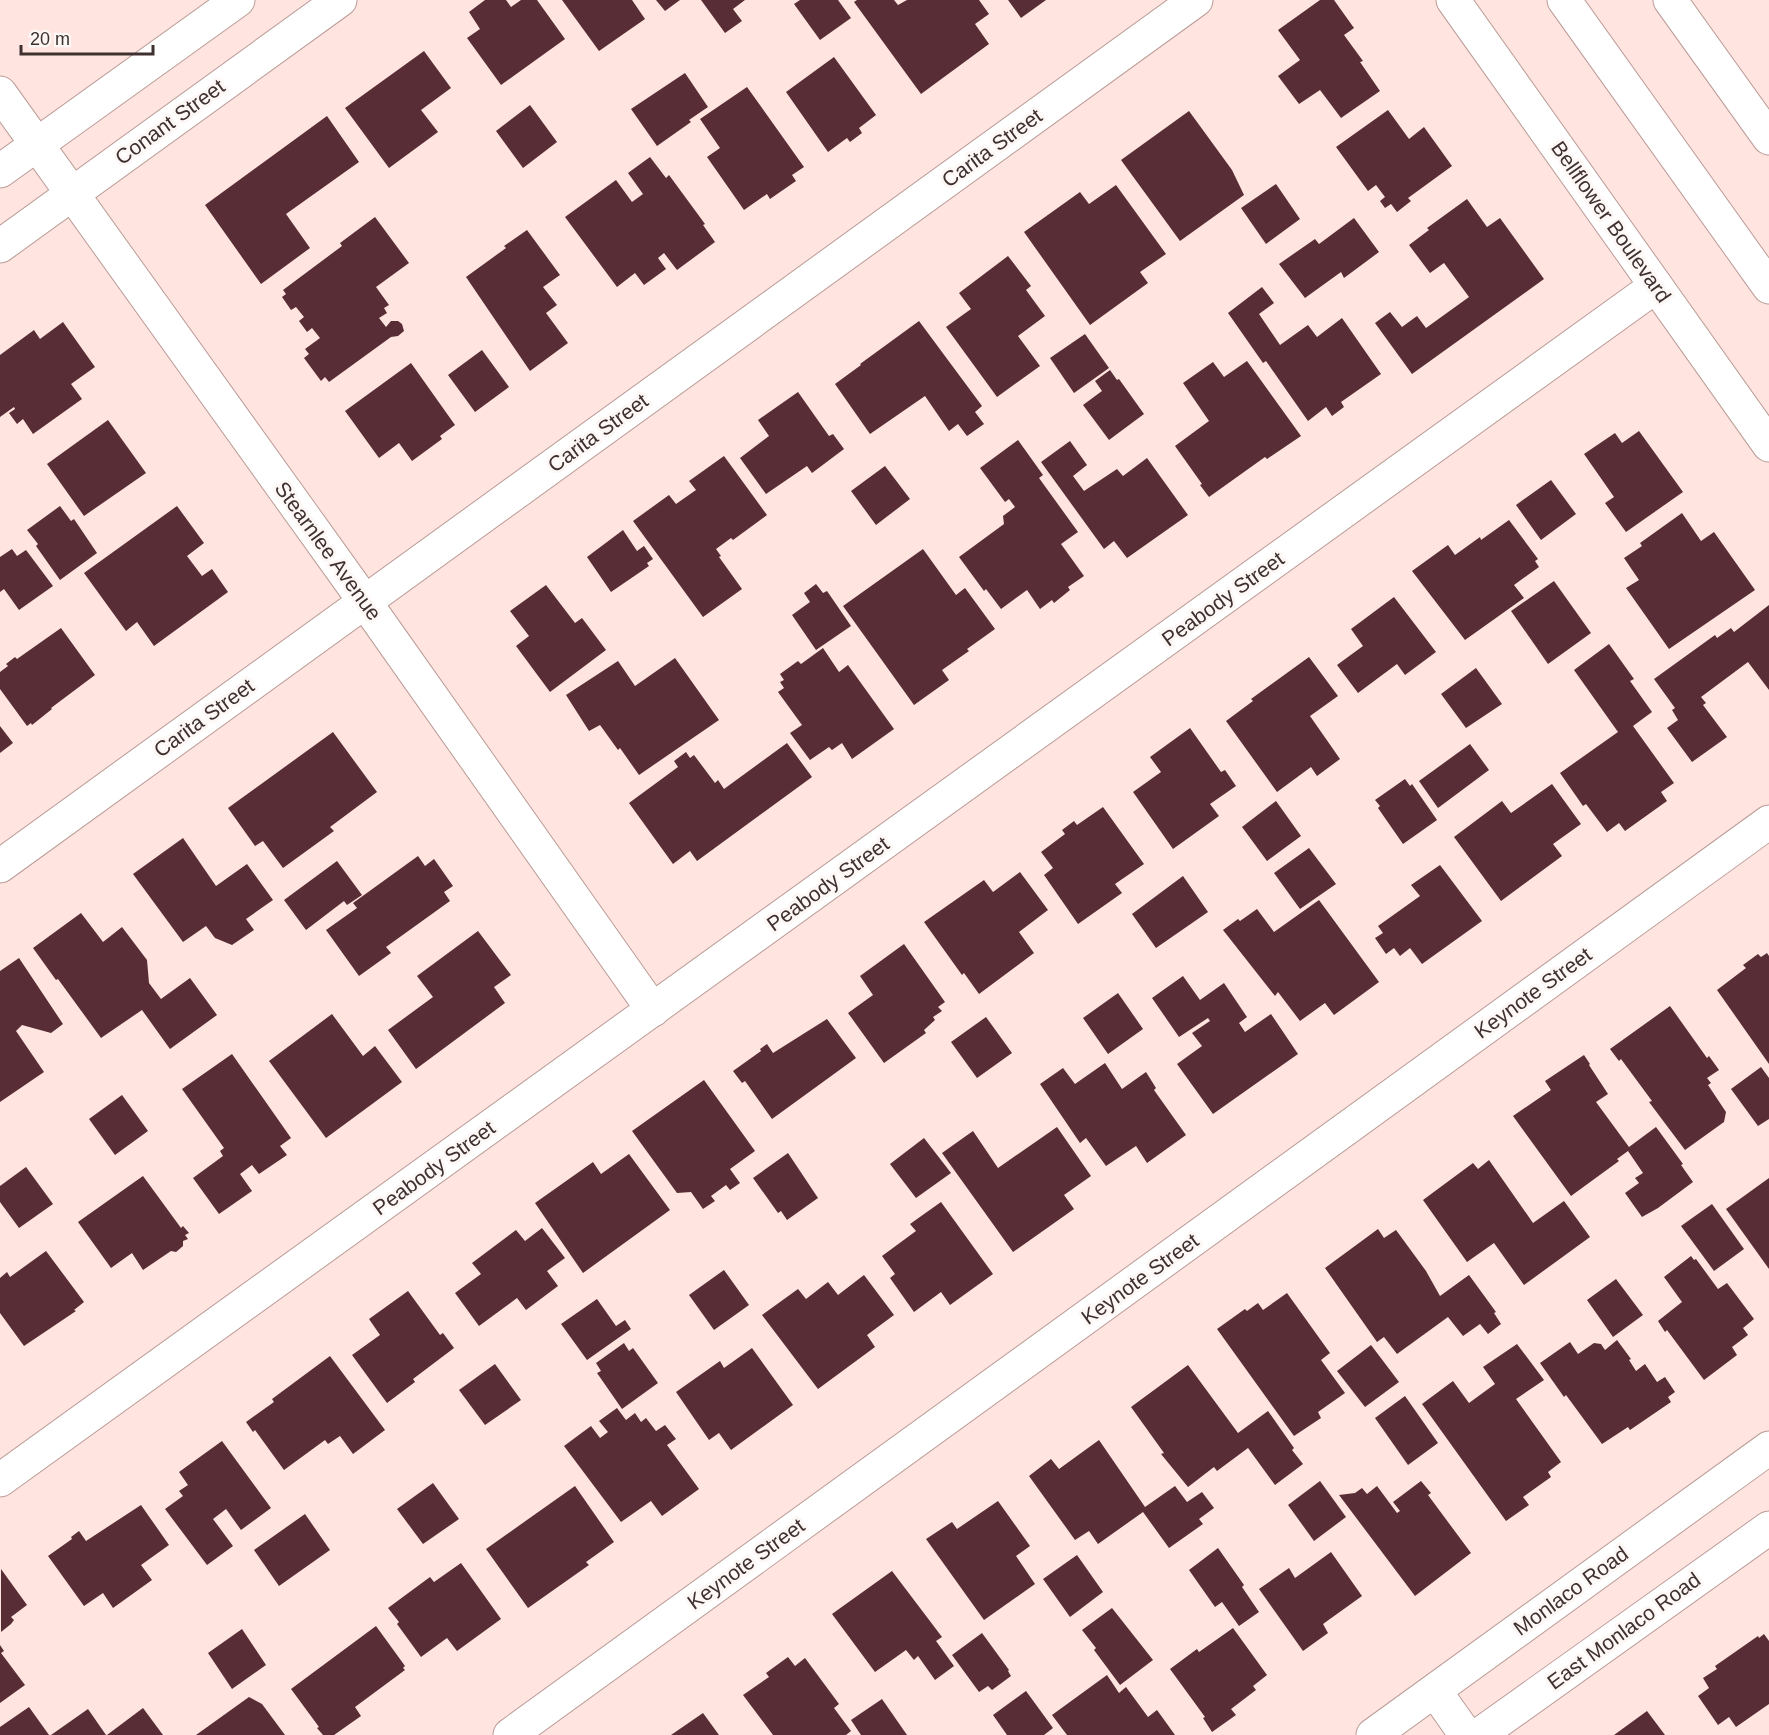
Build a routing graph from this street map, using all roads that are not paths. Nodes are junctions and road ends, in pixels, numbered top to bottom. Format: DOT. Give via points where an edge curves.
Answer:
graph roads {
  1 [pos="340,0"];
  2 [pos="1196,0"];
  3 [pos="1453,0"];
  4 [pos="1564,0"];
  5 [pos="1670,0"];
  6 [pos="233,1"];
  7 [pos="0,93"];
  8 [pos="1769,138"];
  9 [pos="37,144"];
  10 [pos="0,171"];
  11 [pos="72,193"];
  12 [pos="0,246"];
  13 [pos="1656,286"];
  14 [pos="1769,287"];
  15 [pos="1769,445"];
  16 [pos="365,602"];
  17 [pos="1769,822"];
  18 [pos="0,866"];
  19 [pos="653,1010"];
  20 [pos="1769,1448"];
  21 [pos="0,1480"];
  22 [pos="1769,1528"];
  23 [pos="1435,1691"];
  24 [pos="510,1735"];
  25 [pos="1373,1735"];
  26 [pos="1466,1735"];
  27 [pos="1479,1735"];
  1 -- 11 [label="street, Conant Street"];
  2 -- 16 [label="street, Carita Street"];
  3 -- 13 [label="street, Bellflower Boulevard"];
  4 -- 14 [label="street"];
  5 -- 8 [label="street"];
  6 -- 9 [label="street"];
  7 -- 9 [label="street, Stearnlee Avenue"];
  9 -- 10 [label="street"];
  9 -- 11 [label="street, Stearnlee Avenue"];
  11 -- 12 [label="street, Conant Street"];
  11 -- 16 [label="street, Stearnlee Avenue"];
  13 -- 15 [label="street, Bellflower Boulevard"];
  13 -- 19 [label="street, Peabody Street"];
  16 -- 18 [label="street, Carita Street"];
  16 -- 19 [label="street, Stearnlee Avenue"];
  17 -- 24 [label="street, Keynote Street"];
  19 -- 21 [label="street, Peabody Street"];
  20 -- 23 [label="street, Monlaco Road"];
  22 -- 27 [label="street, East Monlaco Road"];
  23 -- 25 [label="street, Monlaco Road"];
  23 -- 26 [label="street"];
}
